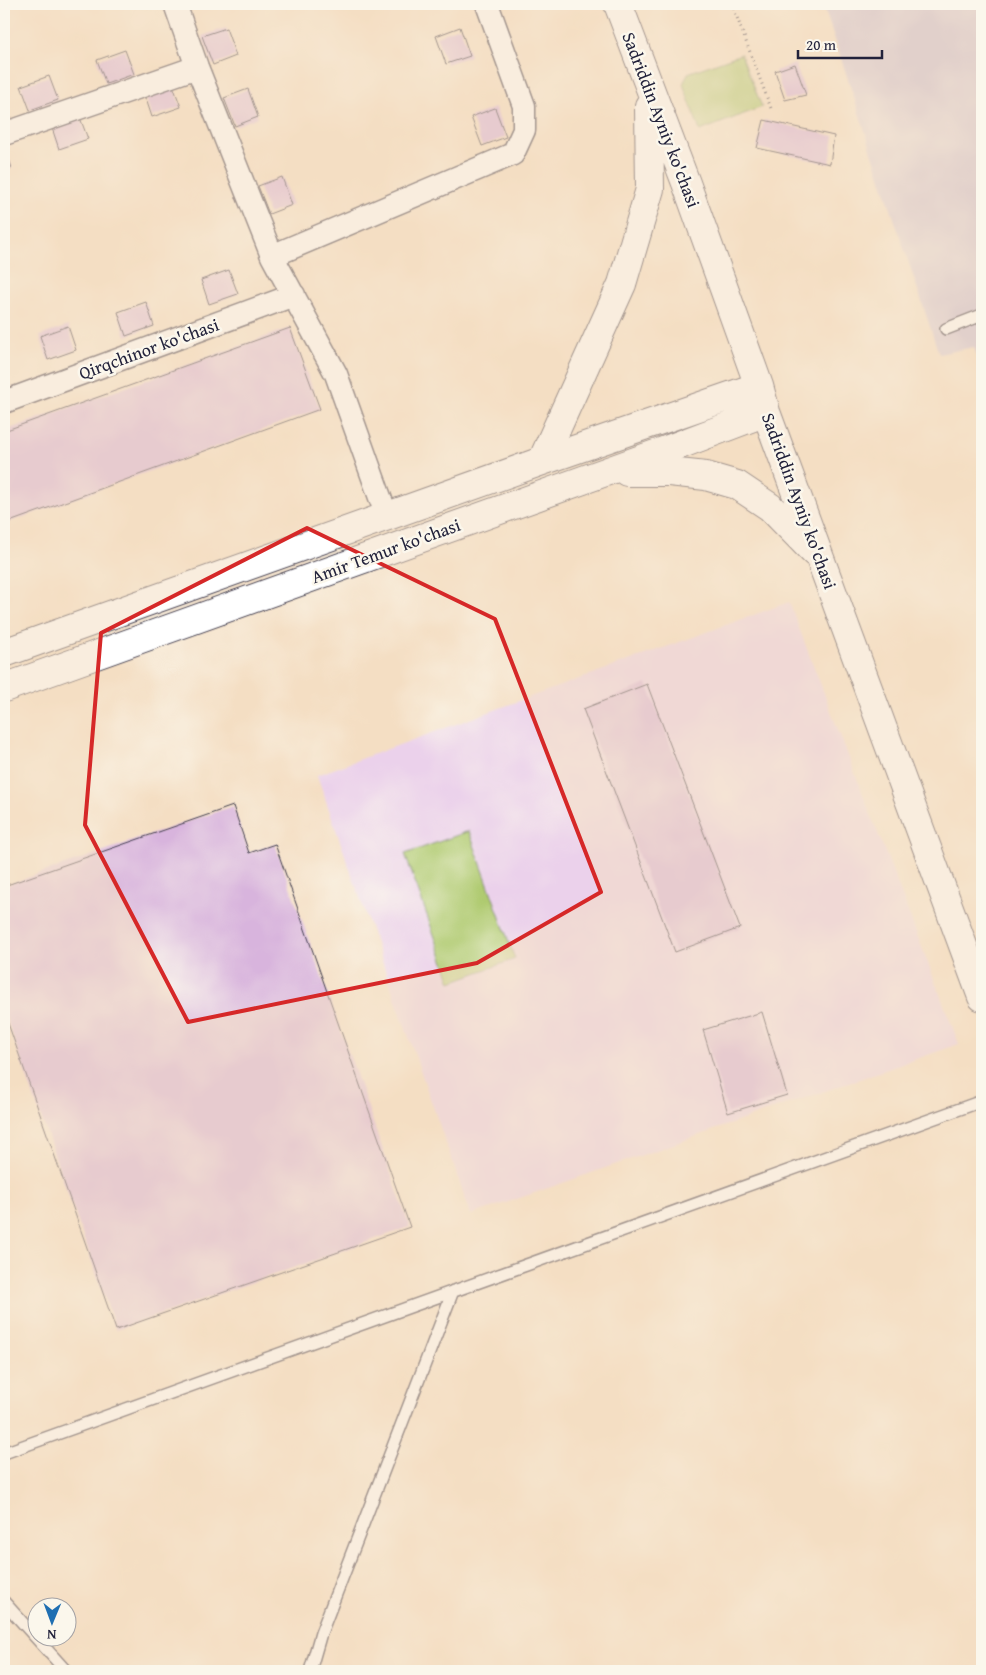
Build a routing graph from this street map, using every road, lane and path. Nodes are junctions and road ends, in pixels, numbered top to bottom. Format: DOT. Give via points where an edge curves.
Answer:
graph roads {
  1 [pos="175,4"];
  2 [pos="487,4"];
  3 [pos="618,4"];
  4 [pos="732,4"];
  5 [pos="197,67"];
  6 [pos="649,89"];
  7 [pos="772,111"];
  8 [pos="4,134"];
  9 [pos="272,256"];
  10 [pos="294,295"];
  11 [pos="982,315"];
  12 [pos="946,329"];
  13 [pos="759,386"];
  14 [pos="4,402"];
  15 [pos="766,412"];
  16 [pos="542,461"];
  17 [pos="603,473"];
  18 [pos="387,517"];
  19 [pos="821,560"];
  20 [pos="4,654"];
  21 [pos="4,688"];
  22 [pos="982,997"];
  23 [pos="982,1101"];
  24 [pos="454,1291"];
  25 [pos="4,1453"];
  26 [pos="4,1602"];
  27 [pos="66,1671"];
  28 [pos="310,1671"];
  1 -- 5 [label="street"];
  2 -- 9 [label="street" via="524,106 524,130 513,154"];
  3 -- 6 [label="street, Sadriddin Ayniy ko'chasi"];
  4 -- 7 [label="path"];
  5 -- 8 [label="street"];
  5 -- 9 [label="street"];
  6 -- 13 [label="street, Sadriddin Ayniy ko'chasi"];
  6 -- 16 [label="street" via="650,189 622,284"];
  9 -- 10 [label="street"];
  10 -- 14 [label="street, Qirqchinor ko'chasi"];
  10 -- 18 [label="street" via="336,374"];
  11 -- 12 [label="lane"];
  13 -- 15 [label="street, Sadriddin Ayniy ko'chasi"];
  13 -- 16 [label="street, Amir Temur ko'chasi"];
  15 -- 17 [label="street, Amir Temur ko'chasi"];
  15 -- 19 [label="street, Sadriddin Ayniy ko'chasi"];
  16 -- 18 [label="street, Amir Temur ko'chasi"];
  17 -- 19 [label="street" via="669,472 706,476 737,485 770,507"];
  17 -- 21 [label="street, Amir Temur ko'chasi"];
  18 -- 20 [label="street, Amir Temur ko'chasi"];
  19 -- 22 [label="street, Sadriddin Ayniy ko'chasi"];
  23 -- 24 [label="lane"];
  24 -- 25 [label="lane"];
  24 -- 28 [label="lane" via="321,1633"];
  26 -- 27 [label="lane"];
}
